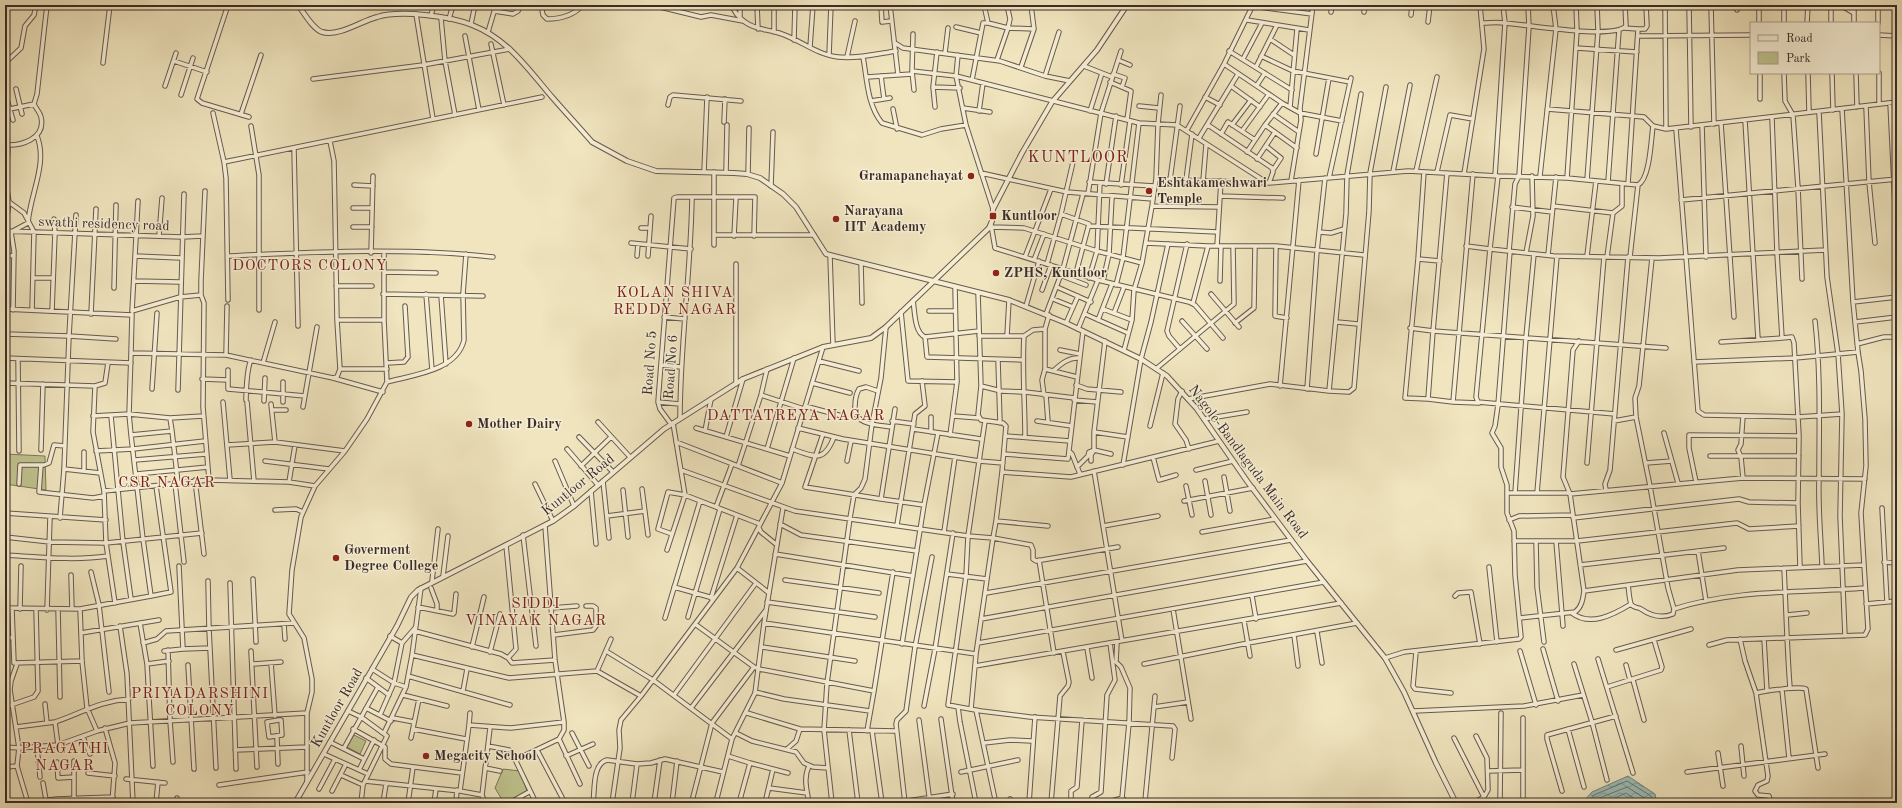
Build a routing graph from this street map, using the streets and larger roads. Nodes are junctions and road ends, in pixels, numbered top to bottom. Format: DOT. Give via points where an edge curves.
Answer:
graph roads {
  1 [pos="36,5"];
  2 [pos="47,5"];
  3 [pos="110,5"];
  4 [pos="228,5"];
  5 [pos="298,5"];
  6 [pos="434,5"];
  7 [pos="453,5"];
  8 [pos="475,5"];
  9 [pos="496,5"];
  10 [pos="521,5"];
  11 [pos="540,5"];
  12 [pos="583,5"];
  13 [pos="652,5"];
  14 [pos="732,5"];
  15 [pos="740,5"];
  16 [pos="757,5"];
  17 [pos="774,5"];
  18 [pos="795,5"];
  19 [pos="813,5"];
  20 [pos="831,5"];
  21 [pos="881,5"];
  22 [pos="890,5"];
  23 [pos="984,5"];
  24 [pos="1007,5"];
  25 [pos="1031,5"];
  26 [pos="1127,5"];
  27 [pos="1313,5"];
  28 [pos="1332,5"];
  29 [pos="1365,5"];
  30 [pos="1412,5"];
  31 [pos="1430,5"];
  32 [pos="1480,5"];
  33 [pos="1503,5"];
  34 [pos="1528,5"];
  35 [pos="1553,5"];
  36 [pos="1576,5"];
  37 [pos="1598,5"];
  38 [pos="1625,5"];
  39 [pos="1646,5"];
  40 [pos="1665,5"];
  41 [pos="1689,5"];
  42 [pos="1712,5"];
  43 [pos="1737,5"];
  44 [pos="1759,5"];
  45 [pos="1784,5"];
  46 [pos="1808,5"];
  47 [pos="1831,5"];
  48 [pos="1840,5"];
  49 [pos="1854,5"];
  50 [pos="1878,5"];
  51 [pos="1252,6"];
  52 [pos="1737,10"];
  53 [pos="494,11"];
  54 [pos="1330,12"];
  55 [pos="1364,12"];
  56 [pos="1854,13"];
  57 [pos="416,14"];
  58 [pos="1312,14"];
  59 [pos="431,15"];
  60 [pos="1411,15"];
  61 [pos="441,18"];
  62 [pos="740,18"];
  63 [pos="449,19"];
  64 [pos="1247,20"];
  65 [pos="744,21"];
  66 [pos="855,21"];
  67 [pos="891,21"];
  68 [pos="1428,22"];
  69 [pos="1759,22"];
  70 [pos="1784,22"];
  71 [pos="1807,22"];
  72 [pos="1831,22"];
  73 [pos="1854,22"];
  74 [pos="1878,22"];
  75 [pos="988,23"];
  76 [pos="1262,23"];
  77 [pos="1482,23"];
  78 [pos="1505,23"];
  79 [pos="471,24"];
  80 [pos="1278,25"];
  81 [pos="956,27"];
  82 [pos="1529,27"];
  83 [pos="948,28"];
  84 [pos="1008,28"];
  85 [pos="1624,28"];
  86 [pos="758,29"];
  87 [pos="1034,29"];
  88 [pos="1297,29"];
  89 [pos="1556,29"];
  90 [pos="1638,29"];
  91 [pos="1309,30"];
  92 [pos="1598,30"];
  93 [pos="1619,30"];
  94 [pos="1577,31"];
  95 [pos="488,32"];
  96 [pos="774,32"];
  97 [pos="1059,32"];
  98 [pos="981,33"];
  99 [pos="913,34"];
  100 [pos="1689,35"];
  101 [pos="1750,35"];
  102 [pos="1880,35"];
  103 [pos="465,36"];
  104 [pos="1638,36"];
  105 [pos="1665,36"];
  106 [pos="1712,36"];
  107 [pos="1897,36"];
  108 [pos="1270,39"];
  109 [pos="794,40"];
  110 [pos="895,43"];
  111 [pos="491,44"];
  112 [pos="810,47"];
  113 [pos="1576,48"];
  114 [pos="511,49"];
  115 [pos="912,49"];
  116 [pos="1597,49"];
  117 [pos="1617,50"];
  118 [pos="1121,51"];
  119 [pos="1230,51"];
  120 [pos="176,52"];
  121 [pos="493,52"];
  122 [pos="896,52"];
  123 [pos="937,52"];
  124 [pos="1637,52"];
  125 [pos="946,53"];
  126 [pos="261,55"];
  127 [pos="829,55"];
  128 [pos="958,55"];
  129 [pos="1294,55"];
  130 [pos="1262,56"];
  131 [pos="469,57"];
  132 [pos="847,57"];
  133 [pos="862,57"];
  134 [pos="193,58"];
  135 [pos="975,58"];
  136 [pos="1242,59"];
  137 [pos="997,60"];
  138 [pos="1118,60"];
  139 [pos="174,61"];
  140 [pos="445,61"];
  141 [pos="5,63"];
  142 [pos="103,63"];
  143 [pos="1224,64"];
  144 [pos="423,65"];
  145 [pos="1130,65"];
  146 [pos="190,66"];
  147 [pos="1084,66"];
  148 [pos="1021,67"];
  149 [pos="1256,67"];
  150 [pos="1293,71"];
  151 [pos="207,72"];
  152 [pos="912,72"];
  153 [pos="935,73"];
  154 [pos="1102,73"];
  155 [pos="1265,73"];
  156 [pos="1238,74"];
  157 [pos="1304,74"];
  158 [pos="1760,74"];
  159 [pos="1784,74"];
  160 [pos="1808,74"];
  161 [pos="1832,74"];
  162 [pos="1856,74"];
  163 [pos="1879,74"];
  164 [pos="898,75"];
  165 [pos="881,76"];
  166 [pos="956,76"];
  167 [pos="1045,76"];
  168 [pos="1112,76"];
  169 [pos="867,77"];
  170 [pos="1437,77"];
  171 [pos="1329,78"];
  172 [pos="313,79"];
  173 [pos="972,80"];
  174 [pos="1070,81"];
  175 [pos="1110,82"];
  176 [pos="983,83"];
  177 [pos="1257,85"];
  178 [pos="1410,85"];
  179 [pos="165,86"];
  180 [pos="1231,86"];
  181 [pos="934,87"];
  182 [pos="1122,87"];
  183 [pos="1386,87"];
  184 [pos="960,88"];
  185 [pos="16,89"];
  186 [pos="914,90"];
  187 [pos="1292,90"];
  188 [pos="5,93"];
  189 [pos="1269,94"];
  190 [pos="1362,94"];
  191 [pos="181,95"];
  192 [pos="1161,95"];
  193 [pos="1205,96"];
  194 [pos="542,97"];
  195 [pos="707,97"];
  196 [pos="890,98"];
  197 [pos="884,99"];
  198 [pos="725,100"];
  199 [pos="1251,100"];
  200 [pos="1760,100"];
  201 [pos="741,101"];
  202 [pos="871,101"];
  203 [pos="1052,102"];
  204 [pos="1897,102"];
  205 [pos="1282,103"];
  206 [pos="1890,103"];
  207 [pos="34,104"];
  208 [pos="504,104"];
  209 [pos="1880,104"];
  210 [pos="668,105"];
  211 [pos="1220,105"];
  212 [pos="1139,106"];
  213 [pos="1180,106"];
  214 [pos="20,107"];
  215 [pos="935,107"];
  216 [pos="1260,107"];
  217 [pos="1290,107"];
  218 [pos="1857,107"];
  219 [pos="1866,107"];
  220 [pos="963,108"];
  221 [pos="1159,108"];
  222 [pos="10,109"];
  223 [pos="893,109"];
  224 [pos="1547,109"];
  225 [pos="1842,109"];
  226 [pos="5,110"];
  227 [pos="479,110"];
  228 [pos="1832,110"];
  229 [pos="979,111"];
  230 [pos="1090,111"];
  231 [pos="1572,111"];
  232 [pos="990,112"];
  233 [pos="1809,112"];
  234 [pos="1819,112"];
  235 [pos="212,113"];
  236 [pos="1101,113"];
  237 [pos="1300,113"];
  238 [pos="1592,113"];
  239 [pos="22,114"];
  240 [pos="241,114"];
  241 [pos="1241,114"];
  242 [pos="1273,114"];
  243 [pos="1613,114"];
  244 [pos="455,115"];
  245 [pos="1793,115"];
  246 [pos="1116,116"];
  247 [pos="1633,116"];
  248 [pos="249,117"];
  249 [pos="1322,118"];
  250 [pos="1772,118"];
  251 [pos="433,119"];
  252 [pos="1473,119"];
  253 [pos="13,120"];
  254 [pos="1128,120"];
  255 [pos="1249,120"];
  256 [pos="1745,120"];
  257 [pos="1342,121"];
  258 [pos="724,122"];
  259 [pos="1721,123"];
  260 [pos="1139,124"];
  261 [pos="1158,124"];
  262 [pos="1714,124"];
  263 [pos="966,125"];
  264 [pos="1177,125"];
  265 [pos="1208,125"];
  266 [pos="1232,125"];
  267 [pos="1264,125"];
  268 [pos="251,126"];
  269 [pos="727,126"];
  270 [pos="1653,126"];
  271 [pos="1702,126"];
  272 [pos="1691,127"];
  273 [pos="749,128"];
  274 [pos="1676,128"];
  275 [pos="897,129"];
  276 [pos="1666,129"];
  277 [pos="1187,130"];
  278 [pos="1242,130"];
  279 [pos="773,132"];
  280 [pos="1275,132"];
  281 [pos="1300,132"];
  282 [pos="1192,134"];
  283 [pos="1221,134"];
  284 [pos="37,136"];
  285 [pos="1199,138"];
  286 [pos="1255,140"];
  287 [pos="330,141"];
  288 [pos="7,145"];
  289 [pos="1206,145"];
  290 [pos="1266,146"];
  291 [pos="1297,148"];
  292 [pos="294,149"];
  293 [pos="1247,152"];
  294 [pos="1316,154"];
  295 [pos="255,156"];
  296 [pos="1257,159"];
  297 [pos="224,162"];
  298 [pos="1073,162"];
  299 [pos="1273,170"];
  300 [pos="1416,171"];
  301 [pos="704,172"];
  302 [pos="714,172"];
  303 [pos="726,172"];
  304 [pos="1393,172"];
  305 [pos="1424,172"];
  306 [pos="1437,172"];
  307 [pos="981,173"];
  308 [pos="1370,173"];
  309 [pos="1447,173"];
  310 [pos="748,174"];
  311 [pos="1464,174"];
  312 [pos="1473,174"];
  313 [pos="1347,175"];
  314 [pos="373,176"];
  315 [pos="1497,176"];
  316 [pos="1518,176"];
  317 [pos="1532,176"];
  318 [pos="1540,176"];
  319 [pos="1556,177"];
  320 [pos="1008,178"];
  321 [pos="1327,178"];
  322 [pos="1567,178"];
  323 [pos="1156,179"];
  324 [pos="1170,180"];
  325 [pos="1186,180"];
  326 [pos="1203,180"];
  327 [pos="1299,180"];
  328 [pos="1587,180"];
  329 [pos="1895,180"];
  330 [pos="1221,181"];
  331 [pos="1291,181"];
  332 [pos="1596,181"];
  333 [pos="1089,182"];
  334 [pos="1268,182"];
  335 [pos="1608,182"];
  336 [pos="1869,182"];
  337 [pos="1100,183"];
  338 [pos="1106,184"];
  339 [pos="1622,184"];
  340 [pos="1628,184"];
  341 [pos="1847,184"];
  342 [pos="5,185"];
  343 [pos="354,185"];
  344 [pos="1121,185"];
  345 [pos="1131,185"];
  346 [pos="1638,185"];
  347 [pos="373,186"];
  348 [pos="771,186"];
  349 [pos="1154,186"];
  350 [pos="1823,186"];
  351 [pos="1798,188"];
  352 [pos="1051,189"];
  353 [pos="1775,190"];
  354 [pos="205,191"];
  355 [pos="1067,192"];
  356 [pos="1750,192"];
  357 [pos="184,194"];
  358 [pos="1083,194"];
  359 [pos="1088,194"];
  360 [pos="1726,195"];
  361 [pos="1100,196"];
  362 [pos="1220,196"];
  363 [pos="692,197"];
  364 [pos="714,197"];
  365 [pos="1112,197"];
  366 [pos="1130,197"];
  367 [pos="1704,197"];
  368 [pos="162,198"];
  369 [pos="736,198"];
  370 [pos="1283,198"];
  371 [pos="1153,199"];
  372 [pos="1681,200"];
  373 [pos="138,201"];
  374 [pos="9,202"];
  375 [pos="116,205"];
  376 [pos="1152,206"];
  377 [pos="1553,206"];
  378 [pos="1219,207"];
  379 [pos="1512,207"];
  380 [pos="353,208"];
  381 [pos="372,208"];
  382 [pos="993,208"];
  383 [pos="1532,208"];
  384 [pos="96,209"];
  385 [pos="1593,210"];
  386 [pos="1552,212"];
  387 [pos="1614,212"];
  388 [pos="1062,214"];
  389 [pos="76,215"];
  390 [pos="651,216"];
  391 [pos="54,219"];
  392 [pos="1077,219"];
  393 [pos="28,223"];
  394 [pos="991,226"];
  395 [pos="1089,226"];
  396 [pos="1896,226"];
  397 [pos="353,227"];
  398 [pos="372,227"];
  399 [pos="1098,227"];
  400 [pos="641,228"];
  401 [pos="650,228"];
  402 [pos="1111,228"];
  403 [pos="1126,228"];
  404 [pos="1344,228"];
  405 [pos="5,230"];
  406 [pos="1148,230"];
  407 [pos="1034,231"];
  408 [pos="11,232"];
  409 [pos="34,232"];
  410 [pos="1218,232"];
  411 [pos="1319,232"];
  412 [pos="55,233"];
  413 [pos="75,234"];
  414 [pos="95,234"];
  415 [pos="115,234"];
  416 [pos="1044,234"];
  417 [pos="136,235"];
  418 [pos="714,235"];
  419 [pos="814,235"];
  420 [pos="159,236"];
  421 [pos="202,236"];
  422 [pos="734,236"];
  423 [pos="754,236"];
  424 [pos="182,237"];
  425 [pos="1055,238"];
  426 [pos="631,243"];
  427 [pos="1070,243"];
  428 [pos="1146,243"];
  429 [pos="1875,243"];
  430 [pos="638,244"];
  431 [pos="1168,244"];
  432 [pos="1187,244"];
  433 [pos="649,245"];
  434 [pos="714,245"];
  435 [pos="670,246"];
  436 [pos="1208,246"];
  437 [pos="1219,246"];
  438 [pos="1233,246"];
  439 [pos="1255,246"];
  440 [pos="1276,246"];
  441 [pos="1466,246"];
  442 [pos="1084,247"];
  443 [pos="1294,248"];
  444 [pos="691,249"];
  445 [pos="1490,249"];
  446 [pos="1825,250"];
  447 [pos="1097,251"];
  448 [pos="1317,251"];
  449 [pos="1509,251"];
  450 [pos="336,252"];
  451 [pos="371,252"];
  452 [pos="384,252"];
  453 [pos="1800,252"];
  454 [pos="1342,253"];
  455 [pos="1526,253"];
  456 [pos="1777,253"];
  457 [pos="297,254"];
  458 [pos="466,254"];
  459 [pos="1109,254"];
  460 [pos="1534,254"];
  461 [pos="1753,254"];
  462 [pos="5,255"];
  463 [pos="260,255"];
  464 [pos="1364,255"];
  465 [pos="1548,255"];
  466 [pos="14,256"];
  467 [pos="135,256"];
  468 [pos="228,256"];
  469 [pos="637,256"];
  470 [pos="648,256"];
  471 [pos="830,256"];
  472 [pos="1557,256"];
  473 [pos="1587,256"];
  474 [pos="1730,256"];
  475 [pos="493,257"];
  476 [pos="1025,257"];
  477 [pos="1605,257"];
  478 [pos="1629,257"];
  479 [pos="1685,257"];
  480 [pos="1706,257"];
  481 [pos="181,258"];
  482 [pos="1123,258"];
  483 [pos="1652,258"];
  484 [pos="1418,259"];
  485 [pos="1034,260"];
  486 [pos="1039,261"];
  487 [pos="1440,261"];
  488 [pos="1142,263"];
  489 [pos="736,264"];
  490 [pos="861,264"];
  491 [pos="1049,265"];
  492 [pos="1063,268"];
  493 [pos="384,272"];
  494 [pos="436,273"];
  495 [pos="1076,273"];
  496 [pos="1060,275"];
  497 [pos="33,278"];
  498 [pos="53,278"];
  499 [pos="1089,278"];
  500 [pos="1802,279"];
  501 [pos="1098,280"];
  502 [pos="134,281"];
  503 [pos="1103,281"];
  504 [pos="1220,281"];
  505 [pos="180,282"];
  506 [pos="933,282"];
  507 [pos="1114,284"];
  508 [pos="1086,285"];
  509 [pos="336,286"];
  510 [pos="372,286"];
  511 [pos="955,287"];
  512 [pos="1124,287"];
  513 [pos="114,288"];
  514 [pos="1057,288"];
  515 [pos="1042,290"];
  516 [pos="1134,290"];
  517 [pos="978,293"];
  518 [pos="383,294"];
  519 [pos="426,294"];
  520 [pos="463,294"];
  521 [pos="1157,294"];
  522 [pos="1211,294"];
  523 [pos="201,295"];
  524 [pos="441,295"];
  525 [pos="482,296"];
  526 [pos="1078,296"];
  527 [pos="1897,297"];
  528 [pos="180,298"];
  529 [pos="1175,298"];
  530 [pos="1053,299"];
  531 [pos="228,300"];
  532 [pos="1009,300"];
  533 [pos="913,301"];
  534 [pos="1091,302"];
  535 [pos="1853,302"];
  536 [pos="1193,303"];
  537 [pos="862,304"];
  538 [pos="227,306"];
  539 [pos="405,306"];
  540 [pos="1026,306"];
  541 [pos="1073,307"];
  542 [pos="1103,309"];
  543 [pos="5,310"];
  544 [pos="12,310"];
  545 [pos="32,310"];
  546 [pos="259,310"];
  547 [pos="52,311"];
  548 [pos="929,311"];
  549 [pos="955,311"];
  550 [pos="1226,311"];
  551 [pos="901,312"];
  552 [pos="71,313"];
  553 [pos="132,313"];
  554 [pos="157,313"];
  555 [pos="1114,313"];
  556 [pos="91,314"];
  557 [pos="1085,314"];
  558 [pos="1047,315"];
  559 [pos="664,317"];
  560 [pos="1734,317"];
  561 [pos="1897,317"];
  562 [pos="1287,318"];
  563 [pos="685,319"];
  564 [pos="337,320"];
  565 [pos="384,320"];
  566 [pos="1098,320"];
  567 [pos="1132,320"];
  568 [pos="1182,321"];
  569 [pos="1815,321"];
  570 [pos="275,322"];
  571 [pos="1337,322"];
  572 [pos="1855,322"];
  573 [pos="1066,323"];
  574 [pos="1210,323"];
  575 [pos="1235,323"];
  576 [pos="1358,324"];
  577 [pos="298,326"];
  578 [pos="317,327"];
  579 [pos="886,327"];
  580 [pos="1239,327"];
  581 [pos="1410,328"];
  582 [pos="1045,329"];
  583 [pos="1078,329"];
  584 [pos="1433,330"];
  585 [pos="1083,331"];
  586 [pos="1458,332"];
  587 [pos="979,333"];
  588 [pos="1128,333"];
  589 [pos="5,334"];
  590 [pos="956,334"];
  591 [pos="1482,334"];
  592 [pos="69,336"];
  593 [pos="1007,336"];
  594 [pos="1024,336"];
  595 [pos="1195,336"];
  596 [pos="1502,336"];
  597 [pos="925,337"];
  598 [pos="1526,337"];
  599 [pos="1897,337"];
  600 [pos="1223,338"];
  601 [pos="1782,338"];
  602 [pos="116,339"];
  603 [pos="1550,339"];
  604 [pos="1758,339"];
  605 [pos="1105,341"];
  606 [pos="1579,341"];
  607 [pos="1597,342"];
  608 [pos="1722,342"];
  609 [pos="1620,344"];
  610 [pos="1857,344"];
  611 [pos="833,345"];
  612 [pos="823,346"];
  613 [pos="1644,346"];
  614 [pos="1666,348"];
  615 [pos="1180,349"];
  616 [pos="1207,349"];
  617 [pos="1060,350"];
  618 [pos="1124,350"];
  619 [pos="131,352"];
  620 [pos="1858,352"];
  621 [pos="155,353"];
  622 [pos="179,353"];
  623 [pos="226,354"];
  624 [pos="1838,354"];
  625 [pos="203,355"];
  626 [pos="1080,356"];
  627 [pos="1819,356"];
  628 [pos="794,357"];
  629 [pos="5,358"];
  630 [pos="956,358"];
  631 [pos="1795,358"];
  632 [pos="18,359"];
  633 [pos="980,359"];
  634 [pos="1141,359"];
  635 [pos="69,360"];
  636 [pos="251,360"];
  637 [pos="998,360"];
  638 [pos="1023,360"];
  639 [pos="819,361"];
  640 [pos="108,362"];
  641 [pos="1694,362"];
  642 [pos="131,363"];
  643 [pos="264,363"];
  644 [pos="387,363"];
  645 [pos="446,364"];
  646 [pos="661,365"];
  647 [pos="681,367"];
  648 [pos="1157,368"];
  649 [pos="340,369"];
  650 [pos="387,369"];
  651 [pos="767,369"];
  652 [pos="1045,369"];
  653 [pos="228,370"];
  654 [pos="432,370"];
  655 [pos="1053,370"];
  656 [pos="858,371"];
  657 [pos="1163,373"];
  658 [pos="309,374"];
  659 [pos="1077,377"];
  660 [pos="265,378"];
  661 [pos="333,378"];
  662 [pos="202,379"];
  663 [pos="743,379"];
  664 [pos="228,380"];
  665 [pos="922,381"];
  666 [pos="283,382"];
  667 [pos="387,382"];
  668 [pos="957,382"];
  669 [pos="5,383"];
  670 [pos="812,383"];
  671 [pos="18,384"];
  672 [pos="43,384"];
  673 [pos="736,384"];
  674 [pos="1076,385"];
  675 [pos="68,386"];
  676 [pos="95,386"];
  677 [pos="981,386"];
  678 [pos="1280,386"];
  679 [pos="152,389"];
  680 [pos="1099,389"];
  681 [pos="1307,389"];
  682 [pos="178,390"];
  683 [pos="246,390"];
  684 [pos="878,391"];
  685 [pos="998,391"];
  686 [pos="1182,391"];
  687 [pos="1329,391"];
  688 [pos="264,392"];
  689 [pos="383,392"];
  690 [pos="1025,392"];
  691 [pos="1121,392"];
  692 [pos="283,393"];
  693 [pos="850,393"];
  694 [pos="761,395"];
  695 [pos="1045,395"];
  696 [pos="305,396"];
  697 [pos="710,399"];
  698 [pos="1075,399"];
  699 [pos="1188,399"];
  700 [pos="1428,399"];
  701 [pos="264,401"];
  702 [pos="223,402"];
  703 [pos="283,402"];
  704 [pos="658,402"];
  705 [pos="781,402"];
  706 [pos="1097,402"];
  707 [pos="1453,402"];
  708 [pos="1479,403"];
  709 [pos="271,404"];
  710 [pos="680,404"];
  711 [pos="1498,405"];
  712 [pos="1521,406"];
  713 [pos="303,407"];
  714 [pos="805,408"];
  715 [pos="1544,408"];
  716 [pos="894,409"];
  717 [pos="272,410"];
  718 [pos="286,410"];
  719 [pos="1568,410"];
  720 [pos="1247,412"];
  721 [pos="1591,412"];
  722 [pos="129,414"];
  723 [pos="1614,414"];
  724 [pos="1842,414"];
  725 [pos="1820,415"];
  726 [pos="93,416"];
  727 [pos="111,416"];
  728 [pos="203,416"];
  729 [pos="842,416"];
  730 [pos="953,416"];
  731 [pos="1744,416"];
  732 [pos="931,417"];
  733 [pos="1798,417"];
  734 [pos="170,418"];
  735 [pos="680,418"];
  736 [pos="979,418"];
  737 [pos="1636,418"];
  738 [pos="1204,419"];
  739 [pos="892,421"];
  740 [pos="985,421"];
  741 [pos="1037,421"];
  742 [pos="1614,421"];
  743 [pos="598,422"];
  744 [pos="1048,422"];
  745 [pos="1000,423"];
  746 [pos="672,424"];
  747 [pos="872,424"];
  748 [pos="914,424"];
  749 [pos="1072,426"];
  750 [pos="1150,426"];
  751 [pos="892,427"];
  752 [pos="696,428"];
  753 [pos="798,428"];
  754 [pos="913,429"];
  755 [pos="705,431"];
  756 [pos="172,432"];
  757 [pos="930,432"];
  758 [pos="1094,432"];
  759 [pos="1664,432"];
  760 [pos="938,433"];
  761 [pos="823,434"];
  762 [pos="131,435"];
  763 [pos="950,435"];
  764 [pos="1006,436"];
  765 [pos="1743,436"];
  766 [pos="1799,436"];
  767 [pos="579,437"];
  768 [pos="611,437"];
  769 [pos="726,437"];
  770 [pos="834,437"];
  771 [pos="1128,437"];
  772 [pos="1024,438"];
  773 [pos="851,440"];
  774 [pos="981,440"];
  775 [pos="205,441"];
  776 [pos="1070,441"];
  777 [pos="1219,441"];
  778 [pos="275,442"];
  779 [pos="676,442"];
  780 [pos="746,442"];
  781 [pos="173,444"];
  782 [pos="250,444"];
  783 [pos="871,444"];
  784 [pos="227,445"];
  785 [pos="295,445"];
  786 [pos="65,446"];
  787 [pos="888,447"];
  788 [pos="1189,448"];
  789 [pos="133,449"];
  790 [pos="567,449"];
  791 [pos="768,449"];
  792 [pos="41,450"];
  793 [pos="96,450"];
  794 [pos="115,450"];
  795 [pos="792,450"];
  796 [pos="908,450"];
  797 [pos="1094,450"];
  798 [pos="19,451"];
  799 [pos="345,451"];
  800 [pos="1069,451"];
  801 [pos="84,452"];
  802 [pos="934,453"];
  803 [pos="206,454"];
  804 [pos="594,454"];
  805 [pos="1004,454"];
  806 [pos="1111,454"];
  807 [pos="790,456"];
  808 [pos="1710,456"];
  809 [pos="1799,456"];
  810 [pos="174,457"];
  811 [pos="630,457"];
  812 [pos="816,457"];
  813 [pos="955,457"];
  814 [pos="1153,457"];
  815 [pos="1741,457"];
  816 [pos="135,460"];
  817 [pos="265,461"];
  818 [pos="555,461"];
  819 [pos="847,461"];
  820 [pos="979,461"];
  821 [pos="1091,461"];
  822 [pos="1233,461"];
  823 [pos="1672,461"];
  824 [pos="1003,463"];
  825 [pos="1587,463"];
  826 [pos="1646,463"];
  827 [pos="292,464"];
  828 [pos="732,464"];
  829 [pos="41,465"];
  830 [pos="1123,465"];
  831 [pos="580,466"];
  832 [pos="738,466"];
  833 [pos="1077,466"];
  834 [pos="208,467"];
  835 [pos="64,469"];
  836 [pos="176,469"];
  837 [pos="329,469"];
  838 [pos="681,470"];
  839 [pos="1196,470"];
  840 [pos="84,471"];
  841 [pos="1094,471"];
  842 [pos="613,472"];
  843 [pos="1002,472"];
  844 [pos="100,473"];
  845 [pos="137,474"];
  846 [pos="1080,474"];
  847 [pos="1176,475"];
  848 [pos="1224,477"];
  849 [pos="1743,478"];
  850 [pos="1799,479"];
  851 [pos="1840,479"];
  852 [pos="1865,479"];
  853 [pos="195,480"];
  854 [pos="209,480"];
  855 [pos="230,480"];
  856 [pos="1819,480"];
  857 [pos="254,481"];
  858 [pos="603,481"];
  859 [pos="1205,481"];
  860 [pos="289,482"];
  861 [pos="782,482"];
  862 [pos="1696,482"];
  863 [pos="176,483"];
  864 [pos="1678,483"];
  865 [pos="19,484"];
  866 [pos="535,484"];
  867 [pos="156,486"];
  868 [pos="314,486"];
  869 [pos="598,486"];
  870 [pos="723,486"];
  871 [pos="1186,486"];
  872 [pos="1650,486"];
  873 [pos="138,488"];
  874 [pos="1253,488"];
  875 [pos="642,489"];
  876 [pos="118,490"];
  877 [pos="623,490"];
  878 [pos="1606,490"];
  879 [pos="591,491"];
  880 [pos="104,493"];
  881 [pos="1227,493"];
  882 [pos="1507,493"];
  883 [pos="1515,493"];
  884 [pos="62,494"];
  885 [pos="1537,494"];
  886 [pos="1570,494"];
  887 [pos="685,495"];
  888 [pos="854,495"];
  889 [pos="1208,496"];
  890 [pos="881,499"];
  891 [pos="1190,500"];
  892 [pos="700,501"];
  893 [pos="901,501"];
  894 [pos="1184,501"];
  895 [pos="1798,503"];
  896 [pos="771,504"];
  897 [pos="924,504"];
  898 [pos="574,506"];
  899 [pos="716,507"];
  900 [pos="783,508"];
  901 [pos="1882,508"];
  902 [pos="720,509"];
  903 [pos="1654,509"];
  904 [pos="275,510"];
  905 [pos="644,511"];
  906 [pos="1230,511"];
  907 [pos="303,512"];
  908 [pos="5,513"];
  909 [pos="626,514"];
  910 [pos="1211,514"];
  911 [pos="737,515"];
  912 [pos="607,516"];
  913 [pos="1158,516"];
  914 [pos="1192,516"];
  915 [pos="50,517"];
  916 [pos="1573,517"];
  917 [pos="60,518"];
  918 [pos="850,518"];
  919 [pos="1275,519"];
  920 [pos="106,520"];
  921 [pos="996,520"];
  922 [pos="1509,520"];
  923 [pos="554,521"];
  924 [pos="780,524"];
  925 [pos="897,525"];
  926 [pos="546,526"];
  927 [pos="759,526"];
  928 [pos="1048,526"];
  929 [pos="1103,526"];
  930 [pos="1799,526"];
  931 [pos="921,528"];
  932 [pos="438,529"];
  933 [pos="944,532"];
  934 [pos="1202,532"];
  935 [pos="1658,532"];
  936 [pos="202,533"];
  937 [pos="953,533"];
  938 [pos="672,534"];
  939 [pos="523,535"];
  940 [pos="648,535"];
  941 [pos="181,536"];
  942 [pos="448,536"];
  943 [pos="968,536"];
  944 [pos="5,537"];
  945 [pos="162,537"];
  946 [pos="628,537"];
  947 [pos="609,538"];
  948 [pos="992,538"];
  949 [pos="142,539"];
  950 [pos="1291,540"];
  951 [pos="847,541"];
  952 [pos="1514,541"];
  953 [pos="1536,541"];
  954 [pos="1556,541"];
  955 [pos="1577,541"];
  956 [pos="50,542"];
  957 [pos="123,542"];
  958 [pos="106,543"];
  959 [pos="596,544"];
  960 [pos="506,545"];
  961 [pos="777,545"];
  962 [pos="1118,547"];
  963 [pos="1724,548"];
  964 [pos="1106,549"];
  965 [pos="666,550"];
  966 [pos="916,550"];
  967 [pos="1698,551"];
  968 [pos="204,554"];
  969 [pos="775,554"];
  970 [pos="5,555"];
  971 [pos="108,556"];
  972 [pos="1662,556"];
  973 [pos="932,557"];
  974 [pos="49,558"];
  975 [pos="1039,560"];
  976 [pos="1307,561"];
  977 [pos="184,562"];
  978 [pos="1884,562"];
  979 [pos="1897,563"];
  980 [pos="844,564"];
  981 [pos="1580,565"];
  982 [pos="1842,565"];
  983 [pos="1864,565"];
  984 [pos="21,566"];
  985 [pos="179,566"];
  986 [pos="1822,566"];
  987 [pos="1489,567"];
  988 [pos="1800,567"];
  989 [pos="737,568"];
  990 [pos="1784,568"];
  991 [pos="91,572"];
  992 [pos="893,572"];
  993 [pos="1110,572"];
  994 [pos="947,574"];
  995 [pos="72,575"];
  996 [pos="1702,575"];
  997 [pos="443,576"];
  998 [pos="913,576"];
  999 [pos="966,576"];
  1000 [pos="253,579"];
  1001 [pos="987,579"];
  1002 [pos="785,580"];
  1003 [pos="1667,580"];
  1004 [pos="208,581"];
  1005 [pos="432,581"];
  1006 [pos="1324,582"];
  1007 [pos="230,583"];
  1008 [pos="756,583"];
  1009 [pos="1043,584"];
  1010 [pos="1628,585"];
  1011 [pos="674,587"];
  1012 [pos="421,588"];
  1013 [pos="431,588"];
  1014 [pos="841,588"];
  1015 [pos="1865,588"];
  1016 [pos="1844,589"];
  1017 [pos="1584,591"];
  1018 [pos="1785,592"];
  1019 [pos="694,593"];
  1020 [pos="769,593"];
  1021 [pos="879,593"];
  1022 [pos="986,593"];
  1023 [pos="456,594"];
  1024 [pos="1114,595"];
  1025 [pos="151,596"];
  1026 [pos="1252,596"];
  1027 [pos="1455,596"];
  1028 [pos="484,597"];
  1029 [pos="713,598"];
  1030 [pos="131,599"];
  1031 [pos="1706,601"];
  1032 [pos="1897,601"];
  1033 [pos="768,602"];
  1034 [pos="1887,602"];
  1035 [pos="115,603"];
  1036 [pos="1341,604"];
  1037 [pos="1631,604"];
  1038 [pos="1866,604"];
  1039 [pos="98,605"];
  1040 [pos="577,606"];
  1041 [pos="586,606"];
  1042 [pos="418,607"];
  1043 [pos="1047,607"];
  1044 [pos="5,608"];
  1045 [pos="551,608"];
  1046 [pos="12,609"];
  1047 [pos="20,609"];
  1048 [pos="36,609"];
  1049 [pos="58,609"];
  1050 [pos="72,609"];
  1051 [pos="80,609"];
  1052 [pos="766,609"];
  1053 [pos="1173,609"];
  1054 [pos="1674,609"];
  1055 [pos="47,610"];
  1056 [pos="838,610"];
  1057 [pos="437,611"];
  1058 [pos="1561,613"];
  1059 [pos="1572,613"];
  1060 [pos="1806,613"];
  1061 [pos="500,614"];
  1062 [pos="1786,615"];
  1063 [pos="1541,616"];
  1064 [pos="688,617"];
  1065 [pos="875,617"];
  1066 [pos="665,618"];
  1067 [pos="1118,618"];
  1068 [pos="1520,618"];
  1069 [pos="981,619"];
  1070 [pos="1256,619"];
  1071 [pos="159,620"];
  1072 [pos="1244,621"];
  1073 [pos="140,623"];
  1074 [pos="294,623"];
  1075 [pos="764,623"];
  1076 [pos="1357,623"];
  1077 [pos="284,624"];
  1078 [pos="695,624"];
  1079 [pos="120,626"];
  1080 [pos="255,626"];
  1081 [pos="1563,626"];
  1082 [pos="230,627"];
  1083 [pos="209,629"];
  1084 [pos="415,629"];
  1085 [pos="1691,629"];
  1086 [pos="102,630"];
  1087 [pos="182,630"];
  1088 [pos="1051,630"];
  1089 [pos="1176,632"];
  1090 [pos="1317,632"];
  1091 [pos="81,633"];
  1092 [pos="834,634"];
  1093 [pos="554,635"];
  1094 [pos="1294,635"];
  1095 [pos="390,636"];
  1096 [pos="1845,636"];
  1097 [pos="5,637"];
  1098 [pos="13,638"];
  1099 [pos="1786,638"];
  1100 [pos="285,639"];
  1101 [pos="611,639"];
  1102 [pos="715,639"];
  1103 [pos="1740,639"];
  1104 [pos="1764,639"];
  1105 [pos="1654,640"];
  1106 [pos="882,641"];
  1107 [pos="256,642"];
  1108 [pos="1120,642"];
  1109 [pos="1497,642"];
  1110 [pos="1544,642"];
  1111 [pos="143,643"];
  1112 [pos="402,643"];
  1113 [pos="978,643"];
  1114 [pos="1110,643"];
  1115 [pos="1248,643"];
  1116 [pos="902,644"];
  1117 [pos="1480,644"];
  1118 [pos="1709,645"];
  1119 [pos="536,646"];
  1120 [pos="915,646"];
  1121 [pos="472,647"];
  1122 [pos="762,647"];
  1123 [pos="210,648"];
  1124 [pos="1087,648"];
  1125 [pos="183,649"];
  1126 [pos="935,649"];
  1127 [pos="1543,649"];
  1128 [pos="1616,650"];
  1129 [pos="251,651"];
  1130 [pos="1520,651"];
  1131 [pos="490,652"];
  1132 [pos="606,652"];
  1133 [pos="733,652"];
  1134 [pos="956,652"];
  1135 [pos="1063,652"];
  1136 [pos="1416,652"];
  1137 [pos="1054,653"];
  1138 [pos="976,654"];
  1139 [pos="412,655"];
  1140 [pos="1250,656"];
  1141 [pos="1181,657"];
  1142 [pos="508,658"];
  1143 [pos="831,658"];
  1144 [pos="1385,658"];
  1145 [pos="1598,659"];
  1146 [pos="556,660"];
  1147 [pos="169,661"];
  1148 [pos="855,661"];
  1149 [pos="1116,661"];
  1150 [pos="59,662"];
  1151 [pos="82,662"];
  1152 [pos="281,662"];
  1153 [pos="37,663"];
  1154 [pos="272,663"];
  1155 [pos="1322,663"];
  1156 [pos="18,664"];
  1157 [pos="147,664"];
  1158 [pos="252,664"];
  1159 [pos="1144,664"];
  1160 [pos="1574,664"];
  1161 [pos="188,665"];
  1162 [pos="1626,665"];
  1163 [pos="975,666"];
  1164 [pos="1298,666"];
  1165 [pos="754,667"];
  1166 [pos="372,668"];
  1167 [pos="468,669"];
  1168 [pos="759,670"];
  1169 [pos="597,671"];
  1170 [pos="1114,672"];
  1171 [pos="557,674"];
  1172 [pos="408,676"];
  1173 [pos="366,678"];
  1174 [pos="1092,678"];
  1175 [pos="653,680"];
  1176 [pos="1631,680"];
  1177 [pos="394,683"];
  1178 [pos="827,683"];
  1179 [pos="378,687"];
  1180 [pos="406,687"];
  1181 [pos="1607,687"];
  1182 [pos="1790,688"];
  1183 [pos="1782,690"];
  1184 [pos="462,691"];
  1185 [pos="874,691"];
  1186 [pos="1767,691"];
  1187 [pos="110,692"];
  1188 [pos="755,692"];
  1189 [pos="1451,693"];
  1190 [pos="1756,693"];
  1191 [pos="389,695"];
  1192 [pos="403,695"];
  1193 [pos="674,695"];
  1194 [pos="1583,695"];
  1195 [pos="641,696"];
  1196 [pos="1155,696"];
  1197 [pos="60,697"];
  1198 [pos="129,699"];
  1199 [pos="419,699"];
  1200 [pos="1558,701"];
  1201 [pos="1188,702"];
  1202 [pos="14,704"];
  1203 [pos="46,704"];
  1204 [pos="1536,704"];
  1205 [pos="510,705"];
  1206 [pos="826,705"];
  1207 [pos="447,706"];
  1208 [pos="924,706"];
  1209 [pos="5,707"];
  1210 [pos="958,707"];
  1211 [pos="1154,707"];
  1212 [pos="87,708"];
  1213 [pos="366,708"];
  1214 [pos="691,708"];
  1215 [pos="971,709"];
  1216 [pos="870,710"];
  1217 [pos="976,710"];
  1218 [pos="348,711"];
  1219 [pos="1414,711"];
  1220 [pos="470,712"];
  1221 [pos="307,713"];
  1222 [pos="747,713"];
  1223 [pos="1501,713"];
  1224 [pos="275,715"];
  1225 [pos="380,715"];
  1226 [pos="254,716"];
  1227 [pos="1616,716"];
  1228 [pos="361,717"];
  1229 [pos="1035,717"];
  1230 [pos="234,718"];
  1231 [pos="1058,718"];
  1232 [pos="1523,718"];
  1233 [pos="213,719"];
  1234 [pos="392,719"];
  1235 [pos="942,719"];
  1236 [pos="192,720"];
  1237 [pos="275,720"];
  1238 [pos="919,720"];
  1239 [pos="1082,720"];
  1240 [pos="1191,720"];
  1241 [pos="1644,720"];
  1242 [pos="170,721"];
  1243 [pos="55,722"];
  1244 [pos="151,722"];
  1245 [pos="414,722"];
  1246 [pos="564,722"];
  1247 [pos="1105,722"];
  1248 [pos="1592,722"];
  1249 [pos="47,723"];
  1250 [pos="130,723"];
  1251 [pos="712,723"];
  1252 [pos="1129,723"];
  1253 [pos="468,725"];
  1254 [pos="1153,725"];
  1255 [pos="16,727"];
  1256 [pos="105,728"];
  1257 [pos="490,728"];
  1258 [pos="353,729"];
  1259 [pos="413,729"];
  1260 [pos="800,729"];
  1261 [pos="1568,729"];
  1262 [pos="824,730"];
  1263 [pos="848,730"];
  1264 [pos="97,731"];
  1265 [pos="867,731"];
  1266 [pos="896,731"];
  1267 [pos="872,732"];
  1268 [pos="384,733"];
  1269 [pos="572,733"];
  1270 [pos="736,733"];
  1271 [pos="1476,736"];
  1272 [pos="83,737"];
  1273 [pos="277,738"];
  1274 [pos="411,738"];
  1275 [pos="1454,738"];
  1276 [pos="466,739"];
  1277 [pos="559,739"];
  1278 [pos="732,739"];
  1279 [pos="374,740"];
  1280 [pos="1032,741"];
  1281 [pos="330,742"];
  1282 [pos="984,743"];
  1283 [pos="383,744"];
  1284 [pos="593,744"];
  1285 [pos="58,745"];
  1286 [pos="488,746"];
  1287 [pos="1741,746"];
  1288 [pos="5,747"];
  1289 [pos="37,747"];
  1290 [pos="307,747"];
  1291 [pos="19,748"];
  1292 [pos="277,748"];
  1293 [pos="344,748"];
  1294 [pos="256,749"];
  1295 [pos="581,749"];
  1296 [pos="787,749"];
  1297 [pos="235,750"];
  1298 [pos="536,750"];
  1299 [pos="1718,753"];
  1300 [pos="90,754"];
  1301 [pos="324,754"];
  1302 [pos="1825,754"];
  1303 [pos="1815,755"];
  1304 [pos="566,756"];
  1305 [pos="728,756"];
  1306 [pos="1172,758"];
  1307 [pos="1789,758"];
  1308 [pos="335,759"];
  1309 [pos="364,759"];
  1310 [pos="515,760"];
  1311 [pos="660,760"];
  1312 [pos="1018,760"];
  1313 [pos="74,761"];
  1314 [pos="618,761"];
  1315 [pos="677,761"];
  1316 [pos="57,762"];
  1317 [pos="173,762"];
  1318 [pos="1767,762"];
  1319 [pos="750,763"];
  1320 [pos="278,764"];
  1321 [pos="346,764"];
  1322 [pos="637,764"];
  1323 [pos="1744,764"];
  1324 [pos="17,766"];
  1325 [pos="153,766"];
  1326 [pos="589,766"];
  1327 [pos="701,766"];
  1328 [pos="809,766"];
  1329 [pos="988,766"];
  1330 [pos="5,767"];
  1331 [pos="257,767"];
  1332 [pos="413,767"];
  1333 [pos="1721,767"];
  1334 [pos="216,768"];
  1335 [pos="236,768"];
  1336 [pos="485,768"];
  1337 [pos="828,768"];
  1338 [pos="1818,768"];
  1339 [pos="194,769"];
  1340 [pos="773,769"];
  1341 [pos="358,770"];
  1342 [pos="970,770"];
  1343 [pos="1500,770"];
  1344 [pos="1523,770"];
  1345 [pos="500,771"];
  1346 [pos="1488,771"];
  1347 [pos="308,772"];
  1348 [pos="723,772"];
  1349 [pos="961,772"];
  1350 [pos="1687,772"];
  1351 [pos="88,773"];
  1352 [pos="462,773"];
  1353 [pos="788,773"];
  1354 [pos="1633,773"];
  1355 [pos="368,774"];
  1356 [pos="341,775"];
  1357 [pos="115,776"];
  1358 [pos="1744,776"];
  1359 [pos="40,777"];
  1360 [pos="74,777"];
  1361 [pos="126,779"];
  1362 [pos="133,779"];
  1363 [pos="1607,780"];
  1364 [pos="307,781"];
  1365 [pos="158,782"];
  1366 [pos="43,783"];
  1367 [pos="164,783"];
  1368 [pos="364,783"];
  1369 [pos="386,784"];
  1370 [pos="580,784"];
  1371 [pos="219,785"];
  1372 [pos="410,786"];
  1373 [pos="1723,786"];
  1374 [pos="1584,787"];
  1375 [pos="319,788"];
  1376 [pos="768,788"];
  1377 [pos="436,789"];
  1378 [pos="332,791"];
  1379 [pos="459,791"];
  1380 [pos="1562,791"];
  1381 [pos="530,792"];
  1382 [pos="807,793"];
  1383 [pos="482,794"];
  1384 [pos="953,794"];
  1385 [pos="112,797"];
  1386 [pos="1484,797"];
  1387 [pos="74,798"];
  1388 [pos="178,798"];
  1389 [pos="929,798"];
  1390 [pos="1122,798"];
  1391 [pos="995,799"];
  1392 [pos="46,800"];
  1393 [pos="905,802"];
  1394 [pos="27,803"];
  1395 [pos="112,803"];
  1396 [pos="133,803"];
  1397 [pos="156,803"];
  1398 [pos="177,803"];
  1399 [pos="295,803"];
  1400 [pos="361,803"];
  1401 [pos="383,803"];
  1402 [pos="408,803"];
  1403 [pos="434,803"];
  1404 [pos="456,803"];
  1405 [pos="485,803"];
  1406 [pos="509,803"];
  1407 [pos="536,803"];
  1408 [pos="565,803"];
  1409 [pos="593,803"];
  1410 [pos="612,803"];
  1411 [pos="632,803"];
  1412 [pos="654,803"];
  1413 [pos="672,803"];
  1414 [pos="694,803"];
  1415 [pos="718,803"];
  1416 [pos="739,803"];
  1417 [pos="765,803"];
  1418 [pos="809,803"];
  1419 [pos="832,803"];
  1420 [pos="858,803"];
  1421 [pos="882,803"];
  1422 [pos="894,803"];
  1423 [pos="930,803"];
  1424 [pos="954,803"];
  1425 [pos="976,803"];
  1426 [pos="1029,803"];
  1427 [pos="1051,803"];
  1428 [pos="1071,803"];
  1429 [pos="1091,803"];
  1430 [pos="1112,803"];
  1431 [pos="1130,803"];
  1432 [pos="1139,803"];
  1433 [pos="1456,803"];
  1434 [pos="1473,803"];
  1435 [pos="1500,803"];
  1436 [pos="1523,803"];
  1437 [pos="1771,803"];
  1 -- 141 [label="street" via="34,15 25,26 22,48"];
  2 -- 207 [label="street"];
  3 -- 142 [label="street"];
  4 -- 151 [label="street"];
  5 -- 57 [label="street" via="316,28 325,33 339,31 377,17"];
  6 -- 59 [label="street"];
  7 -- 63 [label="street"];
  8 -- 79 [label="street"];
  9 -- 53 [label="street"];
  10 -- 53 [label="street" via="513,14"];
  11 -- 12 [label="street" via="542,15 547,19 554,19 577,11"];
  13 -- 65 [label="street" via="701,17 711,15"];
  14 -- 62 [label="street"];
  15 -- 62 [label="street"];
  16 -- 86 [label="street"];
  17 -- 96 [label="street"];
  18 -- 109 [label="street"];
  19 -- 112 [label="street"];
  20 -- 127 [label="street"];
  21 -- 67 [label="street" via="882,22"];
  22 -- 67 [label="street"];
  23 -- 75 [label="street"];
  24 -- 84 [label="street" via="1010,19"];
  25 -- 87 [label="street"];
  26 -- 147 [label="street"];
  27 -- 58 [label="street"];
  28 -- 54 [label="street"];
  29 -- 55 [label="street"];
  30 -- 60 [label="street"];
  31 -- 68 [label="street"];
  32 -- 77 [label="street"];
  33 -- 78 [label="street"];
  34 -- 82 [label="street"];
  35 -- 89 [label="street"];
  36 -- 94 [label="street"];
  37 -- 92 [label="street"];
  38 -- 85 [label="street"];
  39 -- 90 [label="street" via="1647,25 1644,29"];
  40 -- 105 [label="street"];
  41 -- 100 [label="street"];
  42 -- 106 [label="street"];
  43 -- 52 [label="street"];
  44 -- 69 [label="street"];
  45 -- 70 [label="street"];
  46 -- 71 [label="street"];
  47 -- 72 [label="street"];
  48 -- 56 [label="street"];
  49 -- 56 [label="street"];
  50 -- 74 [label="street"];
  51 -- 58 [label="street"];
  51 -- 64 [label="street"];
  53 -- 95 [label="street"];
  56 -- 73 [label="street"];
  57 -- 59 [label="street"];
  57 -- 144 [label="street"];
  58 -- 91 [label="street"];
  59 -- 61 [label="street"];
  61 -- 63 [label="street"];
  61 -- 140 [label="street"];
  62 -- 65 [label="street"];
  63 -- 79 [label="street"];
  64 -- 76 [label="street"];
  64 -- 119 [label="street"];
  65 -- 86 [label="street"];
  66 -- 132 [label="street"];
  67 -- 110 [label="street"];
  75 -- 84 [label="street"];
  75 -- 98 [label="street" via="983,23"];
  76 -- 80 [label="street"];
  76 -- 136 [label="street"];
  77 -- 78 [label="street"];
  77 -- 252 [label="street" via="1483,57"];
  78 -- 82 [label="street"];
  78 -- 315 [label="street"];
  79 -- 95 [label="street"];
  80 -- 88 [label="street"];
  80 -- 108 [label="street"];
  81 -- 98 [label="street"];
  82 -- 89 [label="street"];
  82 -- 316 [label="street"];
  83 -- 125 [label="street"];
  84 -- 87 [label="street"];
  84 -- 137 [label="street"];
  85 -- 90 [label="street"];
  85 -- 93 [label="street"];
  86 -- 96 [label="street"];
  87 -- 148 [label="street"];
  88 -- 91 [label="street"];
  88 -- 129 [label="street"];
  89 -- 94 [label="street"];
  89 -- 224 [label="street"];
  90 -- 104 [label="street"];
  91 -- 157 [label="street"];
  92 -- 93 [label="street"];
  92 -- 94 [label="street"];
  92 -- 116 [label="street"];
  93 -- 117 [label="street"];
  94 -- 113 [label="street"];
  95 -- 114 [label="street"];
  96 -- 109 [label="street"];
  97 -- 167 [label="street"];
  98 -- 135 [label="street"];
  99 -- 115 [label="street"];
  100 -- 105 [label="street"];
  100 -- 106 [label="street"];
  100 -- 272 [label="street"];
  101 -- 106 [label="street"];
  102 -- 107 [label="street"];
  103 -- 131 [label="street"];
  104 -- 105 [label="street"];
  104 -- 124 [label="street"];
  105 -- 276 [label="street"];
  106 -- 262 [label="street"];
  108 -- 129 [label="street"];
  108 -- 130 [label="street"];
  109 -- 112 [label="street"];
  110 -- 115 [label="street" via="903,48"];
  110 -- 122 [label="street"];
  111 -- 121 [label="street"];
  112 -- 127 [label="street"];
  113 -- 116 [label="street"];
  113 -- 231 [label="street"];
  114 -- 121 [label="street"];
  114 -- 301 [label="street" via="592,142 627,161 656,171"];
  115 -- 123 [label="street"];
  115 -- 152 [label="street"];
  116 -- 117 [label="street"];
  116 -- 238 [label="street"];
  117 -- 124 [label="street"];
  117 -- 243 [label="street"];
  118 -- 138 [label="street"];
  119 -- 136 [label="street"];
  119 -- 143 [label="street"];
  120 -- 139 [label="street"];
  121 -- 131 [label="street"];
  121 -- 208 [label="street"];
  122 -- 133 [label="street"];
  122 -- 164 [label="street"];
  123 -- 125 [label="street"];
  123 -- 153 [label="street"];
  124 -- 247 [label="street"];
  125 -- 128 [label="street"];
  126 -- 240 [label="street"];
  127 -- 132 [label="street"];
  128 -- 135 [label="street"];
  128 -- 166 [label="street"];
  129 -- 150 [label="street"];
  130 -- 149 [label="street"];
  130 -- 150 [label="street"];
  131 -- 140 [label="street"];
  131 -- 227 [label="street"];
  132 -- 133 [label="street"];
  133 -- 169 [label="street"];
  134 -- 146 [label="street"];
  135 -- 137 [label="street"];
  135 -- 173 [label="street"];
  136 -- 149 [label="street"];
  137 -- 148 [label="street"];
  138 -- 145 [label="street"];
  138 -- 168 [label="street"];
  139 -- 146 [label="street"];
  139 -- 179 [label="street"];
  140 -- 144 [label="street"];
  140 -- 244 [label="street"];
  143 -- 156 [label="street"];
  143 -- 193 [label="street"];
  144 -- 172 [label="street"];
  144 -- 251 [label="street"];
  146 -- 151 [label="street"];
  146 -- 191 [label="street"];
  147 -- 154 [label="street"];
  147 -- 174 [label="street"];
  148 -- 167 [label="street"];
  149 -- 155 [label="street"];
  150 -- 157 [label="street"];
  150 -- 187 [label="street"];
  151 -- 240 [label="street" via="197,99"];
  152 -- 153 [label="street"];
  152 -- 164 [label="street"];
  152 -- 186 [label="street"];
  153 -- 166 [label="street"];
  153 -- 181 [label="street"];
  154 -- 168 [label="street"];
  154 -- 230 [label="street"];
  155 -- 177 [label="street"];
  155 -- 187 [label="street"];
  156 -- 177 [label="street"];
  156 -- 180 [label="street"];
  157 -- 171 [label="street"];
  157 -- 237 [label="street"];
  158 -- 200 [label="street"];
  159 -- 245 [label="street" via="1785,101"];
  160 -- 233 [label="street"];
  161 -- 228 [label="street"];
  162 -- 218 [label="street"];
  163 -- 209 [label="street"];
  164 -- 165 [label="street"];
  165 -- 169 [label="street"];
  165 -- 197 [label="street"];
  166 -- 173 [label="street"];
  166 -- 184 [label="street"];
  167 -- 174 [label="street"];
  168 -- 175 [label="street"];
  168 -- 182 [label="street" via="1125,78"];
  169 -- 202 [label="street"];
  170 -- 300 [label="street"];
  171 -- 249 [label="street"];
  171 -- 257 [label="street" via="1351,80"];
  173 -- 176 [label="street"];
  174 -- 203 [label="street"];
  175 -- 182 [label="street"];
  175 -- 236 [label="street"];
  176 -- 203 [label="street"];
  176 -- 229 [label="street"];
  177 -- 189 [label="street"];
  178 -- 304 [label="street"];
  180 -- 199 [label="street"];
  180 -- 211 [label="street"];
  181 -- 184 [label="street"];
  181 -- 215 [label="street"];
  182 -- 254 [label="street" via="1131,91"];
  183 -- 308 [label="street"];
  184 -- 220 [label="street"];
  185 -- 214 [label="street"];
  187 -- 217 [label="street"];
  188 -- 222 [label="street"];
  189 -- 205 [label="street"];
  189 -- 216 [label="street"];
  190 -- 313 [label="street"];
  192 -- 221 [label="street"];
  193 -- 211 [label="street"];
  193 -- 277 [label="street"];
  194 -- 208 [label="street"];
  195 -- 198 [label="street"];
  195 -- 210 [label="street" via="673,95"];
  195 -- 301 [label="street"];
  196 -- 197 [label="street"];
  197 -- 202 [label="street"];
  198 -- 201 [label="street"];
  198 -- 258 [label="street"];
  199 -- 216 [label="street"];
  199 -- 241 [label="street"];
  202 -- 275 [label="street" via="882,123"];
  203 -- 230 [label="street"];
  203 -- 320 [label="street"];
  204 -- 206 [label="street"];
  205 -- 217 [label="street"];
  205 -- 242 [label="street"];
  206 -- 209 [label="street"];
  206 -- 329 [label="street"];
  207 -- 214 [label="street"];
  207 -- 284 [label="street" via="42,120"];
  208 -- 227 [label="street"];
  209 -- 219 [label="street"];
  211 -- 265 [label="street"];
  212 -- 221 [label="street"];
  213 -- 264 [label="street"];
  214 -- 222 [label="street"];
  214 -- 239 [label="street"];
  216 -- 255 [label="street"];
  217 -- 237 [label="street"];
  218 -- 219 [label="street"];
  218 -- 225 [label="street"];
  219 -- 336 [label="street"];
  220 -- 229 [label="street"];
  220 -- 263 [label="street"];
  221 -- 261 [label="street"];
  222 -- 226 [label="street"];
  222 -- 253 [label="street"];
  223 -- 275 [label="street"];
  224 -- 231 [label="street"];
  224 -- 318 [label="street"];
  225 -- 228 [label="street"];
  225 -- 341 [label="street"];
  227 -- 244 [label="street"];
  228 -- 234 [label="street"];
  229 -- 232 [label="street"];
  230 -- 236 [label="street"];
  231 -- 238 [label="street"];
  231 -- 322 [label="street"];
  233 -- 234 [label="street"];
  233 -- 245 [label="street"];
  234 -- 350 [label="street"];
  235 -- 297 [label="street"];
  236 -- 246 [label="street"];
  236 -- 333 [label="street"];
  237 -- 249 [label="street"];
  237 -- 281 [label="street"];
  238 -- 243 [label="street"];
  238 -- 328 [label="street"];
  240 -- 248 [label="street"];
  241 -- 255 [label="street"];
  241 -- 266 [label="street"];
  242 -- 267 [label="street"];
  242 -- 281 [label="street"];
  243 -- 247 [label="street"];
  243 -- 335 [label="street"];
  244 -- 251 [label="street"];
  245 -- 250 [label="street"];
  245 -- 351 [label="street"];
  246 -- 254 [label="street"];
  246 -- 338 [label="street"];
  247 -- 270 [label="street" via="1646,119"];
  247 -- 340 [label="street"];
  249 -- 257 [label="street"];
  249 -- 294 [label="street"];
  250 -- 256 [label="street"];
  250 -- 353 [label="street"];
  251 -- 287 [label="street"];
  252 -- 306 [label="street" via="1462,115 1450,115"];
  252 -- 311 [label="street"];
  254 -- 260 [label="street"];
  254 -- 344 [label="street"];
  255 -- 278 [label="street"];
  256 -- 259 [label="street"];
  256 -- 356 [label="street"];
  257 -- 321 [label="street"];
  259 -- 262 [label="street"];
  259 -- 360 [label="street"];
  260 -- 261 [label="street"];
  260 -- 345 [label="street"];
  261 -- 264 [label="street"];
  261 -- 323 [label="street"];
  262 -- 271 [label="street"];
  263 -- 275 [label="street" via="922,135"];
  263 -- 307 [label="street"];
  264 -- 277 [label="street"];
  264 -- 324 [label="street"];
  265 -- 283 [label="street"];
  265 -- 285 [label="street"];
  266 -- 278 [label="street"];
  266 -- 283 [label="street" via="1227,123"];
  267 -- 280 [label="street"];
  267 -- 286 [label="street"];
  268 -- 295 [label="street"];
  269 -- 303 [label="street"];
  270 -- 276 [label="street"];
  270 -- 346 [label="street" via="1648,166"];
  271 -- 272 [label="street"];
  271 -- 367 [label="street"];
  272 -- 274 [label="street"];
  273 -- 310 [label="street"];
  274 -- 276 [label="street"];
  274 -- 372 [label="street"];
  277 -- 282 [label="street"];
  278 -- 286 [label="street"];
  279 -- 348 [label="street"];
  280 -- 290 [label="street"];
  280 -- 291 [label="street"];
  281 -- 291 [label="street"];
  282 -- 285 [label="street"];
  282 -- 325 [label="street"];
  283 -- 293 [label="street"];
  284 -- 288 [label="street" via="27,142"];
  284 -- 393 [label="street" via="39,170"];
  285 -- 289 [label="street"];
  286 -- 293 [label="street"];
  287 -- 292 [label="street"];
  287 -- 450 [label="street" via="334,161"];
  288 -- 342 [label="street"];
  289 -- 326 [label="street"];
  289 -- 334 [label="street"];
  290 -- 296 [label="street"];
  290 -- 299 [label="street" via="1281,158"];
  291 -- 331 [label="street"];
  292 -- 295 [label="street"];
  292 -- 457 [label="street"];
  293 -- 296 [label="street"];
  295 -- 297 [label="street"];
  295 -- 463 [label="street" via="259,175"];
  296 -- 299 [label="street"];
  297 -- 468 [label="street"];
  298 -- 355 [label="street"];
  299 -- 334 [label="street"];
  300 -- 304 [label="street"];
  300 -- 305 [label="street"];
  301 -- 302 [label="street"];
  302 -- 303 [label="street"];
  302 -- 364 [label="street"];
  303 -- 310 [label="street"];
  304 -- 308 [label="street"];
  305 -- 306 [label="street"];
  305 -- 484 [label="street"];
  306 -- 309 [label="street"];
  307 -- 320 [label="street"];
  307 -- 382 [label="street"];
  308 -- 313 [label="street"];
  308 -- 464 [label="street"];
  309 -- 311 [label="street"];
  309 -- 487 [label="street"];
  310 -- 348 [label="street" via="760,178"];
  311 -- 312 [label="street"];
  312 -- 315 [label="street"];
  312 -- 441 [label="street"];
  313 -- 321 [label="street"];
  313 -- 404 [label="street"];
  314 -- 347 [label="street"];
  315 -- 316 [label="street"];
  315 -- 445 [label="street"];
  316 -- 317 [label="street"];
  316 -- 379 [label="street"];
  317 -- 318 [label="street"];
  317 -- 383 [label="street"];
  318 -- 319 [label="street"];
  319 -- 322 [label="street"];
  319 -- 377 [label="street"];
  320 -- 352 [label="street"];
  320 -- 382 [label="street"];
  321 -- 327 [label="street"];
  321 -- 411 [label="street"];
  322 -- 328 [label="street"];
  323 -- 324 [label="street"];
  323 -- 349 [label="street"];
  324 -- 325 [label="street"];
  325 -- 326 [label="street"];
  326 -- 330 [label="street"];
  327 -- 331 [label="street"];
  327 -- 443 [label="street"];
  328 -- 332 [label="street"];
  329 -- 336 [label="street"];
  329 -- 396 [label="street"];
  330 -- 334 [label="street"];
  330 -- 362 [label="street"];
  331 -- 334 [label="street"];
  332 -- 335 [label="street"];
  332 -- 385 [label="street"];
  333 -- 337 [label="street"];
  333 -- 359 [label="street"];
  335 -- 339 [label="street"];
  336 -- 341 [label="street"];
  336 -- 429 [label="street"];
  337 -- 338 [label="street"];
  337 -- 361 [label="street"];
  338 -- 344 [label="street"];
  339 -- 340 [label="street"];
  339 -- 387 [label="street" via="1622,206"];
  340 -- 346 [label="street"];
  341 -- 350 [label="street"];
  341 -- 535 [label="street"];
  342 -- 374 [label="street"];
  343 -- 347 [label="street"];
  344 -- 345 [label="street"];
  345 -- 349 [label="street"];
  345 -- 366 [label="street"];
  346 -- 478 [label="street"];
  347 -- 381 [label="street"];
  348 -- 419 [label="street" via="796,207"];
  349 -- 371 [label="street"];
  350 -- 351 [label="street"];
  350 -- 446 [label="street"];
  351 -- 353 [label="street"];
  351 -- 453 [label="street"];
  352 -- 355 [label="street"];
  352 -- 407 [label="street"];
  353 -- 356 [label="street"];
  353 -- 456 [label="street"];
  354 -- 421 [label="street"];
  355 -- 358 [label="street"];
  355 -- 388 [label="street"];
  356 -- 360 [label="street"];
  356 -- 461 [label="street"];
  357 -- 424 [label="street"];
  358 -- 359 [label="street"];
  358 -- 392 [label="street"];
  359 -- 361 [label="street"];
  360 -- 367 [label="street"];
  360 -- 474 [label="street"];
  361 -- 365 [label="street"];
  361 -- 399 [label="street"];
  362 -- 370 [label="street"];
  362 -- 378 [label="street"];
  363 -- 364 [label="street"];
  363 -- 435 [label="street, Road No 5" via="674,198"];
  363 -- 444 [label="street, Road No 6"];
  364 -- 369 [label="street"];
  364 -- 418 [label="street"];
  365 -- 366 [label="street"];
  365 -- 402 [label="street"];
  366 -- 371 [label="street"];
  366 -- 403 [label="street"];
  367 -- 372 [label="street"];
  367 -- 480 [label="street"];
  368 -- 420 [label="street"];
  369 -- 422 [label="street"];
  369 -- 423 [label="street" via="756,199"];
  371 -- 376 [label="street"];
  372 -- 479 [label="street"];
  373 -- 417 [label="street"];
  374 -- 393 [label="street" via="24,213"];
  374 -- 405 [label="street"];
  375 -- 415 [label="street"];
  376 -- 378 [label="street"];
  376 -- 406 [label="street"];
  377 -- 385 [label="street"];
  377 -- 386 [label="street"];
  378 -- 410 [label="street"];
  379 -- 383 [label="street"];
  379 -- 449 [label="street"];
  380 -- 381 [label="street"];
  381 -- 398 [label="street"];
  382 -- 394 [label="street"];
  383 -- 386 [label="street"];
  383 -- 455 [label="street" via="1533,216"];
  384 -- 414 [label="street"];
  385 -- 387 [label="street"];
  385 -- 473 [label="street"];
  386 -- 465 [label="street"];
  387 -- 477 [label="street"];
  388 -- 392 [label="street"];
  388 -- 425 [label="street"];
  389 -- 413 [label="street"];
  390 -- 401 [label="street"];
  391 -- 412 [label="street"];
  392 -- 395 [label="street" via="1088,223"];
  392 -- 427 [label="street"];
  393 -- 408 [label="street"];
  393 -- 409 [label="street"];
  394 -- 407 [label="street"];
  394 -- 476 [label="street" via="995,248"];
  394 -- 506 [label="street, Kuntloor Road"];
  395 -- 399 [label="street"];
  395 -- 442 [label="street"];
  397 -- 398 [label="street"];
  398 -- 451 [label="street"];
  399 -- 402 [label="street"];
  399 -- 447 [label="street"];
  400 -- 401 [label="street"];
  401 -- 433 [label="street"];
  402 -- 403 [label="street"];
  402 -- 459 [label="street"];
  403 -- 406 [label="street"];
  403 -- 482 [label="street"];
  404 -- 411 [label="street" via="1331,233"];
  404 -- 454 [label="street"];
  405 -- 408 [label="street, swathi residency road"];
  406 -- 410 [label="street"];
  406 -- 428 [label="street"];
  407 -- 416 [label="street"];
  407 -- 476 [label="street"];
  408 -- 409 [label="street, swathi residency road"];
  408 -- 466 [label="street"];
  409 -- 412 [label="street, swathi residency road"];
  409 -- 497 [label="street"];
  410 -- 437 [label="street"];
  411 -- 448 [label="street"];
  412 -- 413 [label="street, swathi residency road"];
  412 -- 498 [label="street"];
  413 -- 414 [label="street, swathi residency road"];
  413 -- 552 [label="street"];
  414 -- 415 [label="street, swathi residency road"];
  414 -- 556 [label="street"];
  415 -- 417 [label="street, swathi residency road"];
  415 -- 513 [label="street"];
  416 -- 425 [label="street"];
  416 -- 485 [label="street"];
  417 -- 420 [label="street, swathi residency road"];
  417 -- 467 [label="street"];
  418 -- 422 [label="street"];
  418 -- 434 [label="street"];
  419 -- 423 [label="street"];
  419 -- 471 [label="street" via="822,250"];
  420 -- 424 [label="street, swathi residency road"];
  421 -- 424 [label="street, swathi residency road"];
  421 -- 523 [label="street"];
  422 -- 423 [label="street"];
  424 -- 481 [label="street"];
  425 -- 427 [label="street"];
  425 -- 491 [label="street"];
  426 -- 430 [label="street"];
  427 -- 442 [label="street"];
  427 -- 492 [label="street"];
  428 -- 431 [label="street"];
  428 -- 488 [label="street"];
  430 -- 433 [label="street"];
  430 -- 469 [label="street"];
  431 -- 432 [label="street"];
  431 -- 521 [label="street"];
  432 -- 436 [label="street"];
  432 -- 529 [label="street"];
  433 -- 435 [label="street"];
  433 -- 470 [label="street"];
  435 -- 444 [label="street"];
  435 -- 559 [label="street, Road No 5"];
  436 -- 437 [label="street"];
  436 -- 536 [label="street"];
  437 -- 438 [label="street"];
  437 -- 504 [label="street"];
  438 -- 439 [label="street"];
  438 -- 550 [label="street" via="1234,304"];
  439 -- 440 [label="street"];
  439 -- 575 [label="street" via="1254,308"];
  440 -- 443 [label="street"];
  440 -- 562 [label="street" via="1275,316"];
  441 -- 445 [label="street"];
  441 -- 586 [label="street"];
  442 -- 447 [label="street"];
  442 -- 495 [label="street"];
  443 -- 448 [label="street"];
  443 -- 562 [label="street"];
  444 -- 563 [label="street, Road No 6"];
  445 -- 449 [label="street"];
  445 -- 591 [label="street"];
  446 -- 453 [label="street"];
  446 -- 624 [label="street"];
  447 -- 459 [label="street"];
  447 -- 499 [label="street"];
  448 -- 454 [label="street"];
  448 -- 681 [label="street"];
  449 -- 455 [label="street"];
  449 -- 596 [label="street"];
  450 -- 451 [label="street"];
  450 -- 457 [label="street"];
  450 -- 509 [label="street"];
  451 -- 452 [label="street"];
  452 -- 458 [label="street"];
  452 -- 493 [label="street"];
  453 -- 456 [label="street"];
  453 -- 500 [label="street"];
  454 -- 464 [label="street"];
  454 -- 571 [label="street"];
  455 -- 460 [label="street"];
  456 -- 461 [label="street"];
  456 -- 601 [label="street"];
  457 -- 463 [label="street"];
  457 -- 577 [label="street"];
  458 -- 475 [label="street"];
  458 -- 520 [label="street"];
  459 -- 482 [label="street"];
  459 -- 503 [label="street"];
  460 -- 465 [label="street"];
  460 -- 598 [label="street"];
  461 -- 474 [label="street"];
  461 -- 604 [label="street"];
  462 -- 466 [label="street"];
  463 -- 468 [label="street"];
  463 -- 546 [label="street"];
  464 -- 576 [label="street"];
  465 -- 472 [label="street"];
  466 -- 544 [label="street"];
  467 -- 481 [label="street"];
  467 -- 502 [label="street"];
  468 -- 531 [label="street"];
  471 -- 490 [label="street, Nagole-Bandlaguda Main Road"];
  471 -- 611 [label="street"];
  472 -- 473 [label="street"];
  472 -- 603 [label="street"];
  473 -- 477 [label="street"];
  474 -- 480 [label="street"];
  474 -- 560 [label="street"];
  476 -- 485 [label="street"];
  477 -- 478 [label="street"];
  477 -- 607 [label="street"];
  478 -- 483 [label="street"];
  478 -- 609 [label="street"];
  479 -- 480 [label="street"];
  479 -- 483 [label="street"];
  479 -- 641 [label="street"];
  481 -- 505 [label="street"];
  482 -- 488 [label="street"];
  482 -- 507 [label="street"];
  483 -- 613 [label="street"];
  484 -- 487 [label="street"];
  484 -- 581 [label="street"];
  485 -- 486 [label="street"];
  486 -- 491 [label="street"];
  486 -- 540 [label="street"];
  487 -- 584 [label="street"];
  488 -- 516 [label="street"];
  489 -- 673 [label="street"];
  490 -- 506 [label="street, Nagole-Bandlaguda Main Road"];
  490 -- 537 [label="street"];
  491 -- 492 [label="street"];
  491 -- 515 [label="street"];
  492 -- 495 [label="street"];
  492 -- 496 [label="street"];
  493 -- 494 [label="street"];
  493 -- 518 [label="street"];
  495 -- 499 [label="street"];
  496 -- 508 [label="street"];
  496 -- 514 [label="street"];
  497 -- 498 [label="street"];
  497 -- 545 [label="street"];
  498 -- 547 [label="street"];
  499 -- 501 [label="street"];
  501 -- 503 [label="street"];
  501 -- 534 [label="street"];
  502 -- 505 [label="street"];
  502 -- 553 [label="street"];
  503 -- 507 [label="street"];
  505 -- 528 [label="street"];
  506 -- 511 [label="street, Nagole-Bandlaguda Main Road"];
  506 -- 533 [label="street, Kuntloor Road"];
  507 -- 512 [label="street"];
  507 -- 542 [label="street"];
  509 -- 510 [label="street"];
  509 -- 564 [label="street"];
  511 -- 517 [label="street, Nagole-Bandlaguda Main Road"];
  511 -- 549 [label="street"];
  512 -- 516 [label="street"];
  512 -- 555 [label="street"];
  514 -- 526 [label="street"];
  514 -- 530 [label="street"];
  516 -- 521 [label="street"];
  516 -- 567 [label="street"];
  517 -- 532 [label="street, Nagole-Bandlaguda Main Road"];
  517 -- 587 [label="street"];
  518 -- 519 [label="street"];
  518 -- 565 [label="street"];
  519 -- 524 [label="street"];
  519 -- 654 [label="street"];
  520 -- 524 [label="street"];
  520 -- 525 [label="street"];
  520 -- 645 [label="street" via="464,340 462,347"];
  521 -- 529 [label="street"];
  521 -- 634 [label="street"];
  522 -- 550 [label="street"];
  523 -- 528 [label="street"];
  523 -- 625 [label="street" via="204,303"];
  524 -- 645 [label="street"];
  526 -- 534 [label="street"];
  526 -- 541 [label="street"];
  527 -- 535 [label="street"];
  528 -- 553 [label="street"];
  528 -- 622 [label="street"];
  529 -- 536 [label="street"];
  529 -- 615 [label="street" via="1168,333"];
  530 -- 541 [label="street"];
  530 -- 558 [label="street"];
  532 -- 540 [label="street, Nagole-Bandlaguda Main Road"];
  532 -- 593 [label="street"];
  533 -- 551 [label="street, Kuntloor Road"];
  533 -- 597 [label="street" via="919,334"];
  534 -- 557 [label="street"];
  535 -- 572 [label="street"];
  536 -- 574 [label="street"];
  538 -- 623 [label="street"];
  539 -- 644 [label="street" via="408,358 404,362"];
  540 -- 558 [label="street, Nagole-Bandlaguda Main Road"];
  541 -- 573 [label="street"];
  542 -- 555 [label="street"];
  542 -- 566 [label="street"];
  543 -- 544 [label="street"];
  544 -- 545 [label="street"];
  545 -- 547 [label="street"];
  547 -- 552 [label="street"];
  548 -- 549 [label="street"];
  549 -- 590 [label="street"];
  550 -- 574 [label="street"];
  550 -- 575 [label="street"];
  551 -- 579 [label="street, Kuntloor Road"];
  551 -- 665 [label="street" via="908,381"];
  552 -- 556 [label="street"];
  552 -- 592 [label="street"];
  553 -- 556 [label="street"];
  553 -- 619 [label="street"];
  554 -- 621 [label="street"];
  555 -- 567 [label="street"];
  557 -- 566 [label="street"];
  557 -- 583 [label="street"];
  558 -- 573 [label="street, Nagole-Bandlaguda Main Road"];
  558 -- 582 [label="street"];
  559 -- 563 [label="street"];
  559 -- 646 [label="street, Road No 5"];
  561 -- 572 [label="street"];
  562 -- 678 [label="street"];
  563 -- 647 [label="street, Road No 6"];
  564 -- 565 [label="street"];
  564 -- 649 [label="street"];
  565 -- 644 [label="street"];
  566 -- 588 [label="street"];
  567 -- 588 [label="street"];
  568 -- 595 [label="street"];
  569 -- 627 [label="street"];
  570 -- 643 [label="street"];
  571 -- 576 [label="street"];
  571 -- 687 [label="street"];
  572 -- 610 [label="street"];
  573 -- 583 [label="street, Nagole-Bandlaguda Main Road"];
  574 -- 595 [label="street"];
  574 -- 600 [label="street"];
  575 -- 580 [label="street"];
  576 -- 687 [label="street" via="1354,388 1349,392"];
  578 -- 658 [label="street"];
  579 -- 611 [label="street, Kuntloor Road" via="871,338"];
  579 -- 684 [label="street"];
  581 -- 584 [label="street"];
  581 -- 700 [label="street" via="1405,398"];
  582 -- 594 [label="street" via="1033,330"];
  582 -- 652 [label="street"];
  583 -- 585 [label="street, Nagole-Bandlaguda Main Road"];
  584 -- 586 [label="street"];
  584 -- 700 [label="street"];
  585 -- 605 [label="street, Nagole-Bandlaguda Main Road"];
  585 -- 626 [label="street"];
  586 -- 591 [label="street"];
  586 -- 707 [label="street"];
  587 -- 590 [label="street"];
  587 -- 593 [label="street"];
  587 -- 633 [label="street"];
  588 -- 618 [label="street"];
  589 -- 592 [label="street"];
  590 -- 597 [label="street"];
  590 -- 630 [label="street"];
  591 -- 596 [label="street"];
  591 -- 708 [label="street" via="1476,397"];
  592 -- 602 [label="street"];
  592 -- 635 [label="street"];
  593 -- 594 [label="street"];
  594 -- 638 [label="street"];
  595 -- 615 [label="street"];
  595 -- 616 [label="street"];
  596 -- 598 [label="street"];
  596 -- 711 [label="street"];
  597 -- 630 [label="street" via="927,356"];
  598 -- 603 [label="street"];
  598 -- 712 [label="street"];
  599 -- 610 [label="street" via="1884,337"];
  601 -- 604 [label="street"];
  601 -- 631 [label="street" via="1794,338"];
  603 -- 606 [label="street"];
  603 -- 715 [label="street"];
  604 -- 608 [label="street"];
  605 -- 618 [label="street, Nagole-Bandlaguda Main Road"];
  605 -- 680 [label="street"];
  606 -- 607 [label="street"];
  606 -- 719 [label="street" via="1573,350"];
  607 -- 609 [label="street"];
  607 -- 721 [label="street"];
  609 -- 613 [label="street"];
  609 -- 723 [label="street"];
  610 -- 620 [label="street"];
  611 -- 612 [label="street, Kuntloor Road"];
  612 -- 628 [label="street, Kuntloor Road"];
  612 -- 639 [label="street"];
  613 -- 614 [label="street"];
  613 -- 737 [label="street" via="1635,398"];
  615 -- 648 [label="street"];
  617 -- 626 [label="street"];
  618 -- 634 [label="street, Nagole-Bandlaguda Main Road"];
  619 -- 621 [label="street"];
  619 -- 642 [label="street"];
  620 -- 624 [label="street"];
  620 -- 852 [label="street" via="1865,419"];
  621 -- 622 [label="street"];
  621 -- 679 [label="street"];
  622 -- 625 [label="street"];
  622 -- 682 [label="street"];
  623 -- 625 [label="street"];
  623 -- 636 [label="street"];
  624 -- 627 [label="street"];
  624 -- 724 [label="street"];
  625 -- 662 [label="street"];
  626 -- 655 [label="street" via="1063,362"];
  626 -- 659 [label="street"];
  627 -- 631 [label="street"];
  627 -- 725 [label="street"];
  628 -- 651 [label="street, Kuntloor Road"];
  628 -- 705 [label="street"];
  629 -- 632 [label="street"];
  630 -- 633 [label="street"];
  630 -- 668 [label="street"];
  631 -- 641 [label="street"];
  631 -- 733 [label="street"];
  632 -- 635 [label="street"];
  632 -- 671 [label="street"];
  633 -- 637 [label="street"];
  633 -- 677 [label="street"];
  634 -- 648 [label="street, Nagole-Bandlaguda Main Road"];
  634 -- 771 [label="street"];
  635 -- 640 [label="street"];
  635 -- 675 [label="street"];
  636 -- 643 [label="street"];
  636 -- 683 [label="street"];
  637 -- 638 [label="street"];
  637 -- 685 [label="street"];
  638 -- 690 [label="street"];
  639 -- 656 [label="street"];
  639 -- 670 [label="street"];
  640 -- 642 [label="street"];
  640 -- 676 [label="street" via="105,383"];
  641 -- 731 [label="street" via="1700,413"];
  642 -- 722 [label="street"];
  643 -- 658 [label="street"];
  644 -- 650 [label="street"];
  645 -- 654 [label="street"];
  646 -- 647 [label="street"];
  646 -- 704 [label="street, Road No 5"];
  647 -- 710 [label="street, Road No 6"];
  648 -- 657 [label="street, Nagole-Bandlaguda Main Road"];
  649 -- 650 [label="street"];
  649 -- 661 [label="street" via="338,377"];
  650 -- 667 [label="street"];
  651 -- 663 [label="street, Kuntloor Road"];
  651 -- 694 [label="street"];
  652 -- 655 [label="street"];
  652 -- 695 [label="street" via="1042,380"];
  653 -- 664 [label="street"];
  654 -- 667 [label="street"];
  655 -- 659 [label="street"];
  657 -- 686 [label="street, Nagole-Bandlaguda Main Road"];
  657 -- 750 [label="street"];
  658 -- 661 [label="street"];
  658 -- 696 [label="street"];
  659 -- 674 [label="street"];
  660 -- 688 [label="street"];
  661 -- 689 [label="street"];
  662 -- 664 [label="street"];
  662 -- 728 [label="street"];
  663 -- 673 [label="street, Kuntloor Road"];
  663 -- 769 [label="street"];
  664 -- 683 [label="street" via="228,389"];
  665 -- 668 [label="street"];
  665 -- 748 [label="street" via="925,406 915,414"];
  666 -- 692 [label="street"];
  667 -- 689 [label="street"];
  668 -- 730 [label="street"];
  669 -- 671 [label="street"];
  670 -- 693 [label="street"];
  670 -- 714 [label="street"];
  671 -- 672 [label="street"];
  671 -- 798 [label="street"];
  672 -- 675 [label="street"];
  672 -- 792 [label="street"];
  673 -- 697 [label="street, Kuntloor Road"];
  674 -- 680 [label="street" via="1087,389"];
  674 -- 698 [label="street"];
  675 -- 676 [label="street"];
  675 -- 786 [label="street"];
  676 -- 726 [label="street"];
  677 -- 685 [label="street"];
  677 -- 736 [label="street"];
  678 -- 681 [label="street"];
  678 -- 699 [label="street" via="1270,384"];
  680 -- 691 [label="street"];
  680 -- 706 [label="street"];
  681 -- 687 [label="street"];
  683 -- 688 [label="street"];
  683 -- 782 [label="street"];
  684 -- 747 [label="street"];
  684 -- 747 [label="street" via="866,387 857,392 856,417"];
  685 -- 690 [label="street"];
  685 -- 745 [label="street"];
  686 -- 699 [label="street, Nagole-Bandlaguda Main Road"];
  686 -- 788 [label="street" via="1178,399 1175,424"];
  688 -- 692 [label="street"];
  688 -- 701 [label="street"];
  689 -- 799 [label="street"];
  690 -- 695 [label="street"];
  690 -- 772 [label="street"];
  692 -- 696 [label="street"];
  692 -- 703 [label="street"];
  694 -- 705 [label="street"];
  694 -- 780 [label="street"];
  695 -- 698 [label="street"];
  695 -- 744 [label="street"];
  696 -- 713 [label="street"];
  697 -- 735 [label="street, Kuntloor Road"];
  697 -- 755 [label="street"];
  698 -- 706 [label="street"];
  698 -- 749 [label="street"];
  699 -- 738 [label="street, Nagole-Bandlaguda Main Road"];
  700 -- 707 [label="street"];
  702 -- 784 [label="street"];
  704 -- 710 [label="street"];
  704 -- 746 [label="street, Road No 5" via="660,409"];
  705 -- 714 [label="street"];
  705 -- 791 [label="street"];
  706 -- 758 [label="street"];
  707 -- 708 [label="street"];
  708 -- 711 [label="street"];
  709 -- 717 [label="street"];
  710 -- 735 [label="street, Road No 6"];
  711 -- 712 [label="street"];
  711 -- 882 [label="street" via="1492,433 1502,448 1501,467"];
  712 -- 715 [label="street"];
  712 -- 883 [label="street"];
  714 -- 729 [label="street"];
  714 -- 753 [label="street"];
  715 -- 719 [label="street"];
  715 -- 885 [label="street"];
  716 -- 739 [label="street"];
  717 -- 718 [label="street"];
  717 -- 778 [label="street"];
  719 -- 721 [label="street"];
  719 -- 886 [label="street" via="1563,478"];
  720 -- 738 [label="street"];
  721 -- 723 [label="street"];
  721 -- 825 [label="street"];
  722 -- 727 [label="street"];
  722 -- 734 [label="street"];
  722 -- 762 [label="street"];
  723 -- 742 [label="street"];
  724 -- 725 [label="street"];
  724 -- 851 [label="street"];
  725 -- 733 [label="street"];
  725 -- 856 [label="street"];
  726 -- 727 [label="street"];
  726 -- 793 [label="street"];
  727 -- 794 [label="street"];
  728 -- 734 [label="street"];
  728 -- 775 [label="street"];
  730 -- 736 [label="street"];
  730 -- 763 [label="street"];
  731 -- 733 [label="street"];
  731 -- 765 [label="street"];
  732 -- 757 [label="street"];
  733 -- 766 [label="street"];
  734 -- 756 [label="street"];
  735 -- 746 [label="street, Kuntloor Road"];
  736 -- 740 [label="street"];
  737 -- 742 [label="street"];
  737 -- 826 [label="street"];
  738 -- 777 [label="street, Nagole-Bandlaguda Main Road"];
  739 -- 748 [label="street"];
  739 -- 751 [label="street"];
  740 -- 745 [label="street"];
  740 -- 774 [label="street"];
  741 -- 744 [label="street"];
  742 -- 878 [label="street"];
  743 -- 768 [label="street"];
  744 -- 749 [label="street"];
  745 -- 764 [label="street" via="1006,426"];
  746 -- 779 [label="street"];
  746 -- 811 [label="street, Kuntloor Road"];
  747 -- 751 [label="street"];
  747 -- 783 [label="street"];
  748 -- 754 [label="street"];
  749 -- 776 [label="street"];
  751 -- 787 [label="street"];
  752 -- 755 [label="street"];
  753 -- 761 [label="street"];
  753 -- 795 [label="street"];
  754 -- 757 [label="street"];
  754 -- 796 [label="street"];
  755 -- 769 [label="street"];
  756 -- 762 [label="street"];
  756 -- 781 [label="street"];
  757 -- 760 [label="street"];
  758 -- 771 [label="street"];
  758 -- 797 [label="street"];
  759 -- 823 [label="street"];
  760 -- 763 [label="street"];
  760 -- 802 [label="street"];
  761 -- 770 [label="street"];
  761 -- 812 [label="street"];
  762 -- 789 [label="street"];
  763 -- 774 [label="street"];
  764 -- 772 [label="street"];
  764 -- 805 [label="street"];
  765 -- 766 [label="street"];
  765 -- 815 [label="street" via="1738,450"];
  765 -- 862 [label="street" via="1689,435"];
  766 -- 809 [label="street"];
  767 -- 804 [label="street"];
  768 -- 804 [label="street"];
  768 -- 811 [label="street"];
  769 -- 780 [label="street"];
  770 -- 773 [label="street"];
  770 -- 812 [label="street" via="830,449"];
  771 -- 830 [label="street"];
  772 -- 776 [label="street"];
  773 -- 783 [label="street"];
  773 -- 819 [label="street"];
  774 -- 820 [label="street"];
  775 -- 781 [label="street"];
  775 -- 803 [label="street"];
  776 -- 800 [label="street"];
  777 -- 788 [label="street"];
  777 -- 822 [label="street, Nagole-Bandlaguda Main Road"];
  778 -- 782 [label="street"];
  778 -- 785 [label="street"];
  779 -- 828 [label="street"];
  779 -- 838 [label="street"];
  780 -- 791 [label="street"];
  780 -- 832 [label="street"];
  781 -- 789 [label="street"];
  781 -- 810 [label="street"];
  782 -- 784 [label="street"];
  782 -- 857 [label="street"];
  783 -- 787 [label="street"];
  783 -- 888 [label="street" via="865,479"];
  784 -- 855 [label="street"];
  785 -- 799 [label="street"];
  785 -- 827 [label="street"];
  786 -- 829 [label="street" via="54,445 49,463"];
  786 -- 835 [label="street"];
  787 -- 796 [label="street"];
  787 -- 890 [label="street"];
  788 -- 814 [label="street"];
  789 -- 794 [label="street"];
  789 -- 816 [label="street"];
  790 -- 831 [label="street"];
  791 -- 807 [label="street"];
  793 -- 794 [label="street"];
  793 -- 844 [label="street"];
  794 -- 876 [label="street"];
  795 -- 807 [label="street"];
  795 -- 812 [label="street"];
  796 -- 802 [label="street"];
  796 -- 893 [label="street"];
  797 -- 806 [label="street"];
  797 -- 821 [label="street"];
  797 -- 833 [label="street"];
  799 -- 837 [label="street"];
  800 -- 805 [label="street" via="1067,459"];
  800 -- 833 [label="street"];
  801 -- 840 [label="street"];
  802 -- 813 [label="street"];
  802 -- 897 [label="street"];
  803 -- 810 [label="street"];
  803 -- 834 [label="street"];
  804 -- 831 [label="street"];
  804 -- 842 [label="street"];
  805 -- 824 [label="street"];
  807 -- 861 [label="street"];
  808 -- 815 [label="street"];
  809 -- 815 [label="street"];
  809 -- 850 [label="street"];
  810 -- 816 [label="street"];
  810 -- 836 [label="street"];
  811 -- 842 [label="street, Kuntloor Road"];
  812 -- 888 [label="street" via="805,487"];
  813 -- 820 [label="street"];
  813 -- 933 [label="street"];
  814 -- 830 [label="street"];
  814 -- 847 [label="street" via="1158,480"];
  815 -- 849 [label="street"];
  816 -- 845 [label="street"];
  817 -- 827 [label="street"];
  818 -- 898 [label="street"];
  820 -- 824 [label="street"];
  820 -- 943 [label="street"];
  822 -- 839 [label="street"];
  822 -- 874 [label="street, Nagole-Bandlaguda Main Road"];
  823 -- 826 [label="street"];
  823 -- 864 [label="street"];
  824 -- 843 [label="street"];
  826 -- 872 [label="street"];
  827 -- 837 [label="street"];
  827 -- 860 [label="street"];
  828 -- 832 [label="street"];
  828 -- 870 [label="street"];
  829 -- 865 [label="street" via="20,464"];
  829 -- 884 [label="street" via="39,492"];
  830 -- 841 [label="street"];
  831 -- 869 [label="street"];
  832 -- 861 [label="street"];
  833 -- 846 [label="street"];
  834 -- 836 [label="street"];
  834 -- 854 [label="street"];
  835 -- 840 [label="street"];
  835 -- 884 [label="street"];
  836 -- 845 [label="street"];
  836 -- 863 [label="street"];
  837 -- 868 [label="street"];
  838 -- 870 [label="street"];
  838 -- 887 [label="street"];
  840 -- 844 [label="street"];
  841 -- 846 [label="street"];
  841 -- 929 [label="street"];
  842 -- 858 [label="street, Kuntloor Road"];
  843 -- 846 [label="street" via="1060,477"];
  843 -- 921 [label="street"];
  844 -- 880 [label="street"];
  845 -- 873 [label="street"];
  848 -- 881 [label="street"];
  849 -- 850 [label="street"];
  849 -- 862 [label="street"];
  850 -- 856 [label="street"];
  850 -- 895 [label="street"];
  851 -- 852 [label="street"];
  851 -- 856 [label="street"];
  851 -- 982 [label="street"];
  852 -- 983 [label="street" via="1860,513"];
  853 -- 854 [label="street"];
  853 -- 863 [label="street"];
  853 -- 936 [label="street"];
  854 -- 855 [label="street"];
  855 -- 857 [label="street"];
  856 -- 986 [label="street"];
  857 -- 860 [label="street"];
  858 -- 869 [label="street, Kuntloor Road"];
  858 -- 912 [label="street"];
  859 -- 889 [label="street"];
  860 -- 868 [label="street"];
  861 -- 896 [label="street"];
  862 -- 864 [label="street"];
  863 -- 867 [label="street"];
  863 -- 941 [label="street"];
  864 -- 872 [label="street"];
  866 -- 923 [label="street"];
  867 -- 873 [label="street"];
  867 -- 945 [label="street"];
  868 -- 907 [label="street"];
  869 -- 879 [label="street, Kuntloor Road"];
  870 -- 896 [label="street"];
  870 -- 899 [label="street"];
  871 -- 891 [label="street"];
  872 -- 878 [label="street"];
  872 -- 903 [label="street"];
  873 -- 876 [label="street"];
  873 -- 949 [label="street"];
  874 -- 881 [label="street"];
  874 -- 919 [label="street, Nagole-Bandlaguda Main Road"];
  875 -- 905 [label="street"];
  876 -- 880 [label="street"];
  876 -- 957 [label="street"];
  877 -- 909 [label="street"];
  878 -- 886 [label="street"];
  879 -- 898 [label="street, Kuntloor Road"];
  879 -- 959 [label="street"];
  880 -- 884 [label="street" via="93,498"];
  880 -- 920 [label="street"];
  881 -- 889 [label="street"];
  881 -- 906 [label="street"];
  882 -- 883 [label="street"];
  882 -- 922 [label="street"];
  883 -- 885 [label="street"];
  884 -- 917 [label="street"];
  885 -- 886 [label="street"];
  886 -- 916 [label="street"];
  887 -- 892 [label="street"];
  887 -- 938 [label="street"];
  887 -- 938 [label="street" via="667,493 658,529"];
  888 -- 890 [label="street"];
  888 -- 918 [label="street"];
  889 -- 891 [label="street"];
  889 -- 910 [label="street"];
  890 -- 893 [label="street"];
  891 -- 894 [label="street"];
  891 -- 914 [label="street"];
  892 -- 899 [label="street"];
  892 -- 1011 [label="street"];
  893 -- 897 [label="street"];
  893 -- 925 [label="street"];
  895 -- 903 [label="street" via="1749,502 1739,499"];
  895 -- 930 [label="street"];
  896 -- 900 [label="street"];
  896 -- 927 [label="street"];
  897 -- 931 [label="street"];
  898 -- 923 [label="street, Kuntloor Road"];
  899 -- 902 [label="street"];
  900 -- 918 [label="street"];
  900 -- 924 [label="street"];
  901 -- 978 [label="street"];
  902 -- 911 [label="street"];
  902 -- 1019 [label="street"];
  903 -- 916 [label="street"];
  903 -- 935 [label="street"];
  904 -- 907 [label="street" via="296,509"];
  905 -- 909 [label="street"];
  905 -- 940 [label="street"];
  907 -- 1074 [label="street" via="289,600 289,614"];
  908 -- 915 [label="street"];
  909 -- 912 [label="street"];
  909 -- 946 [label="street"];
  911 -- 927 [label="street"];
  911 -- 1029 [label="street"];
  912 -- 947 [label="street"];
  913 -- 929 [label="street"];
  915 -- 917 [label="street"];
  915 -- 956 [label="street"];
  916 -- 922 [label="street" via="1519,516"];
  916 -- 955 [label="street"];
  917 -- 920 [label="street"];
  918 -- 925 [label="street"];
  918 -- 951 [label="street"];
  919 -- 934 [label="street"];
  919 -- 950 [label="street, Nagole-Bandlaguda Main Road"];
  920 -- 958 [label="street"];
  921 -- 928 [label="street"];
  921 -- 948 [label="street"];
  922 -- 952 [label="street" via="1514,531"];
  923 -- 926 [label="street, Kuntloor Road"];
  924 -- 951 [label="street" via="801,535"];
  924 -- 961 [label="street"];
  925 -- 931 [label="street"];
  926 -- 939 [label="street, Kuntloor Road"];
  926 -- 1045 [label="street"];
  927 -- 961 [label="street" via="761,532"];
  927 -- 989 [label="street"];
  929 -- 964 [label="street"];
  930 -- 935 [label="street" via="1749,529 1737,522"];
  930 -- 988 [label="street"];
  931 -- 933 [label="street"];
  931 -- 966 [label="street"];
  932 -- 1005 [label="street"];
  933 -- 937 [label="street"];
  935 -- 955 [label="street"];
  935 -- 972 [label="street"];
  936 -- 941 [label="street"];
  936 -- 968 [label="street"];
  937 -- 943 [label="street"];
  937 -- 994 [label="street"];
  938 -- 965 [label="street"];
  939 -- 960 [label="street, Kuntloor Road"];
  939 -- 1119 [label="street"];
  941 -- 945 [label="street"];
  941 -- 977 [label="street"];
  942 -- 997 [label="street"];
  943 -- 948 [label="street"];
  943 -- 999 [label="street"];
  944 -- 956 [label="street"];
  945 -- 949 [label="street"];
  945 -- 1025 [label="street" via="170,592"];
  948 -- 975 [label="street" via="1031,545 1033,560"];
  948 -- 1001 [label="street"];
  949 -- 957 [label="street"];
  949 -- 1025 [label="street"];
  950 -- 976 [label="street, Nagole-Bandlaguda Main Road"];
  950 -- 993 [label="street"];
  951 -- 966 [label="street"];
  951 -- 980 [label="street"];
  952 -- 953 [label="street"];
  952 -- 1068 [label="street"];
  953 -- 954 [label="street"];
  953 -- 1063 [label="street" via="1537,587"];
  954 -- 955 [label="street"];
  954 -- 1058 [label="street"];
  955 -- 981 [label="street"];
  956 -- 958 [label="street"];
  956 -- 974 [label="street"];
  957 -- 958 [label="street"];
  957 -- 1030 [label="street"];
  958 -- 971 [label="street"];
  960 -- 997 [label="street, Kuntloor Road"];
  960 -- 1142 [label="street" via="516,650"];
  961 -- 969 [label="street"];
  962 -- 964 [label="street"];
  963 -- 967 [label="street"];
  964 -- 975 [label="street"];
  964 -- 993 [label="street"];
  966 -- 998 [label="street"];
  967 -- 972 [label="street"];
  967 -- 996 [label="street"];
  969 -- 980 [label="street"];
  969 -- 1020 [label="street"];
  970 -- 974 [label="street"];
  971 -- 974 [label="street" via="90,559"];
  971 -- 1035 [label="street"];
  972 -- 981 [label="street"];
  972 -- 1003 [label="street"];
  973 -- 1120 [label="street"];
  974 -- 1055 [label="street"];
  975 -- 1009 [label="street"];
  976 -- 1006 [label="street, Nagole-Bandlaguda Main Road"];
  976 -- 1024 [label="street"];
  978 -- 979 [label="street"];
  978 -- 1034 [label="street"];
  980 -- 992 [label="street"];
  980 -- 1014 [label="street"];
  981 -- 1017 [label="street"];
  982 -- 983 [label="street"];
  982 -- 986 [label="street"];
  982 -- 1016 [label="street"];
  983 -- 1015 [label="street"];
  984 -- 1047 [label="street"];
  985 -- 1087 [label="street"];
  986 -- 988 [label="street"];
  987 -- 1109 [label="street"];
  988 -- 990 [label="street"];
  989 -- 1008 [label="street"];
  989 -- 1029 [label="street"];
  990 -- 996 [label="street"];
  990 -- 1018 [label="street"];
  991 -- 1039 [label="street"];
  992 -- 998 [label="street"];
  992 -- 1106 [label="street"];
  993 -- 1009 [label="street"];
  993 -- 1024 [label="street"];
  994 -- 999 [label="street"];
  994 -- 1126 [label="street"];
  995 -- 1050 [label="street"];
  996 -- 1003 [label="street"];
  996 -- 1031 [label="street"];
  997 -- 1005 [label="street, Kuntloor Road"];
  998 -- 1116 [label="street"];
  999 -- 1001 [label="street"];
  999 -- 1134 [label="street"];
  1000 -- 1080 [label="street"];
  1001 -- 1022 [label="street"];
  1002 -- 1014 [label="street"];
  1003 -- 1010 [label="street"];
  1003 -- 1054 [label="street"];
  1004 -- 1083 [label="street"];
  1005 -- 1012 [label="street, Kuntloor Road"];
  1006 -- 1026 [label="street"];
  1006 -- 1036 [label="street, Nagole-Bandlaguda Main Road"];
  1007 -- 1082 [label="street"];
  1008 -- 1020 [label="street"];
  1008 -- 1102 [label="street"];
  1009 -- 1022 [label="street"];
  1009 -- 1043 [label="street"];
  1010 -- 1017 [label="street"];
  1010 -- 1037 [label="street"];
  1011 -- 1019 [label="street"];
  1011 -- 1066 [label="street"];
  1012 -- 1042 [label="street"];
  1012 -- 1095 [label="street, Kuntloor Road" via="411,597"];
  1013 -- 1057 [label="street"];
  1014 -- 1021 [label="street"];
  1014 -- 1056 [label="street"];
  1015 -- 1016 [label="street"];
  1015 -- 1038 [label="street"];
  1016 -- 1018 [label="street"];
  1016 -- 1096 [label="street"];
  1017 -- 1059 [label="street" via="1579,609"];
  1018 -- 1031 [label="street" via="1751,593"];
  1018 -- 1062 [label="street"];
  1019 -- 1029 [label="street"];
  1019 -- 1064 [label="street"];
  1020 -- 1033 [label="street"];
  1022 -- 1069 [label="street"];
  1023 -- 1057 [label="street" via="454,613"];
  1024 -- 1043 [label="street"];
  1024 -- 1067 [label="street"];
  1025 -- 1030 [label="street"];
  1026 -- 1053 [label="street"];
  1026 -- 1070 [label="street"];
  1027 -- 1117 [label="street" via="1458,592 1471,592"];
  1028 -- 1121 [label="street"];
  1029 -- 1078 [label="street"];
  1030 -- 1035 [label="street"];
  1031 -- 1054 [label="street"];
  1032 -- 1034 [label="street"];
  1033 -- 1052 [label="street"];
  1033 -- 1056 [label="street"];
  1034 -- 1038 [label="street"];
  1035 -- 1039 [label="street"];
  1036 -- 1070 [label="street"];
  1036 -- 1076 [label="street, Nagole-Bandlaguda Main Road"];
  1037 -- 1054 [label="street" via="1657,617 1673,614"];
  1037 -- 1059 [label="street" via="1600,619 1586,620"];
  1038 -- 1096 [label="street" via="1867,633 1862,636"];
  1039 -- 1051 [label="street"];
  1039 -- 1086 [label="street"];
  1040 -- 1045 [label="street"];
  1041 -- 1093 [label="street" via="596,608 594,630"];
  1042 -- 1057 [label="street"];
  1042 -- 1084 [label="street"];
  1043 -- 1069 [label="street"];
  1043 -- 1088 [label="street"];
  1044 -- 1046 [label="street"];
  1045 -- 1093 [label="street"];
  1046 -- 1047 [label="street"];
  1046 -- 1098 [label="street"];
  1047 -- 1048 [label="street"];
  1048 -- 1055 [label="street"];
  1048 -- 1153 [label="street"];
  1049 -- 1050 [label="street"];
  1049 -- 1055 [label="street"];
  1049 -- 1150 [label="street"];
  1050 -- 1051 [label="street"];
  1051 -- 1091 [label="street"];
  1052 -- 1075 [label="street"];
  1052 -- 1133 [label="street"];
  1053 -- 1067 [label="street"];
  1053 -- 1089 [label="street"];
  1056 -- 1065 [label="street"];
  1056 -- 1092 [label="street"];
  1058 -- 1059 [label="street"];
  1058 -- 1063 [label="street"];
  1058 -- 1081 [label="street"];
  1060 -- 1062 [label="street"];
  1061 -- 1131 [label="street"];
  1062 -- 1099 [label="street"];
  1063 -- 1068 [label="street"];
  1063 -- 1110 [label="street"];
  1067 -- 1088 [label="street"];
  1067 -- 1108 [label="street"];
  1068 -- 1109 [label="street" via="1521,637"];
  1069 -- 1113 [label="street"];
  1070 -- 1072 [label="street"];
  1071 -- 1073 [label="street"];
  1072 -- 1089 [label="street"];
  1072 -- 1115 [label="street"];
  1073 -- 1079 [label="street"];
  1073 -- 1111 [label="street"];
  1074 -- 1077 [label="street"];
  1074 -- 1221 [label="street" via="304,638 312,679"];
  1075 -- 1092 [label="street"];
  1075 -- 1122 [label="street"];
  1076 -- 1090 [label="street"];
  1076 -- 1144 [label="street, Nagole-Bandlaguda Main Road"];
  1077 -- 1080 [label="street"];
  1077 -- 1100 [label="street"];
  1078 -- 1102 [label="street"];
  1078 -- 1175 [label="street"];
  1079 -- 1086 [label="street"];
  1079 -- 1198 [label="street"];
  1080 -- 1082 [label="street"];
  1080 -- 1107 [label="street"];
  1082 -- 1083 [label="street"];
  1082 -- 1230 [label="street"];
  1083 -- 1087 [label="street"];
  1083 -- 1123 [label="street"];
  1084 -- 1112 [label="street"];
  1084 -- 1121 [label="street"];
  1084 -- 1139 [label="street"];
  1085 -- 1105 [label="street"];
  1086 -- 1091 [label="street"];
  1086 -- 1187 [label="street"];
  1087 -- 1111 [label="street" via="166,632 157,639"];
  1087 -- 1125 [label="street"];
  1088 -- 1113 [label="street"];
  1088 -- 1137 [label="street"];
  1089 -- 1108 [label="street"];
  1089 -- 1141 [label="street"];
  1090 -- 1094 [label="street"];
  1090 -- 1155 [label="street"];
  1091 -- 1151 [label="street"];
  1092 -- 1106 [label="street"];
  1092 -- 1143 [label="street"];
  1093 -- 1146 [label="street"];
  1094 -- 1115 [label="street"];
  1094 -- 1164 [label="street"];
  1095 -- 1112 [label="street"];
  1095 -- 1166 [label="street, Kuntloor Road"];
  1096 -- 1099 [label="street"];
  1097 -- 1098 [label="street"];
  1098 -- 1156 [label="street" via="13,661"];
  1099 -- 1104 [label="street"];
  1099 -- 1182 [label="street"];
  1101 -- 1132 [label="street"];
  1102 -- 1133 [label="street"];
  1102 -- 1193 [label="street"];
  1103 -- 1104 [label="street"];
  1103 -- 1118 [label="street"];
  1103 -- 1190 [label="street"];
  1104 -- 1186 [label="street"];
  1105 -- 1128 [label="street"];
  1105 -- 1176 [label="street" via="1662,669"];
  1106 -- 1116 [label="street"];
  1106 -- 1185 [label="street"];
  1108 -- 1114 [label="street"];
  1108 -- 1149 [label="street"];
  1109 -- 1117 [label="street"];
  1111 -- 1157 [label="street"];
  1112 -- 1177 [label="street"];
  1113 -- 1138 [label="street"];
  1114 -- 1124 [label="street"];
  1114 -- 1170 [label="street"];
  1115 -- 1140 [label="street"];
  1115 -- 1141 [label="street"];
  1116 -- 1120 [label="street"];
  1117 -- 1136 [label="street"];
  1120 -- 1126 [label="street"];
  1120 -- 1266 [label="street" via="906,711 897,720"];
  1121 -- 1131 [label="street"];
  1122 -- 1143 [label="street"];
  1122 -- 1168 [label="street"];
  1123 -- 1125 [label="street"];
  1123 -- 1233 [label="street"];
  1124 -- 1135 [label="street"];
  1124 -- 1174 [label="street"];
  1125 -- 1147 [label="street" via="166,651"];
  1126 -- 1134 [label="street"];
  1126 -- 1208 [label="street"];
  1127 -- 1200 [label="street"];
  1129 -- 1158 [label="street"];
  1130 -- 1204 [label="street"];
  1131 -- 1142 [label="street"];
  1132 -- 1169 [label="street"];
  1132 -- 1175 [label="street"];
  1133 -- 1165 [label="street"];
  1133 -- 1214 [label="street"];
  1134 -- 1138 [label="street"];
  1134 -- 1210 [label="street" via="948,703 951,707"];
  1135 -- 1137 [label="street"];
  1135 -- 1231 [label="street" via="1069,682 1061,694"];
  1136 -- 1144 [label="street" via="1399,653"];
  1136 -- 1189 [label="street" via="1412,686 1415,689"];
  1137 -- 1163 [label="street"];
  1138 -- 1163 [label="street"];
  1139 -- 1167 [label="street"];
  1139 -- 1172 [label="street"];
  1141 -- 1159 [label="street"];
  1141 -- 1201 [label="street"];
  1142 -- 1146 [label="street" via="512,663"];
  1143 -- 1148 [label="street"];
  1143 -- 1178 [label="street"];
  1144 -- 1219 [label="street, Nagole-Bandlaguda Main Road"];
  1145 -- 1181 [label="street"];
  1146 -- 1171 [label="street"];
  1147 -- 1157 [label="street"];
  1147 -- 1242 [label="street"];
  1149 -- 1170 [label="street"];
  1149 -- 1252 [label="street" via="1130,688"];
  1150 -- 1151 [label="street"];
  1150 -- 1153 [label="street"];
  1150 -- 1197 [label="street"];
  1151 -- 1212 [label="street"];
  1152 -- 1154 [label="street"];
  1153 -- 1156 [label="street"];
  1153 -- 1202 [label="street" via="37,694"];
  1154 -- 1158 [label="street"];
  1154 -- 1224 [label="street"];
  1156 -- 1202 [label="street" via="10,687"];
  1157 -- 1244 [label="street"];
  1158 -- 1226 [label="street"];
  1160 -- 1194 [label="street"];
  1161 -- 1236 [label="street"];
  1162 -- 1176 [label="street"];
  1163 -- 1215 [label="street"];
  1165 -- 1168 [label="street"];
  1165 -- 1251 [label="street"];
  1166 -- 1173 [label="street, Kuntloor Road"];
  1166 -- 1177 [label="street"];
  1167 -- 1171 [label="street" via="510,678"];
  1167 -- 1184 [label="street"];
  1168 -- 1178 [label="street"];
  1168 -- 1188 [label="street"];
  1169 -- 1171 [label="street"];
  1169 -- 1195 [label="street"];
  1170 -- 1247 [label="street" via="1114,683 1107,695"];
  1171 -- 1246 [label="street"];
  1172 -- 1180 [label="street"];
  1172 -- 1184 [label="street"];
  1173 -- 1179 [label="street"];
  1173 -- 1218 [label="street, Kuntloor Road"];
  1175 -- 1193 [label="street"];
  1175 -- 1195 [label="street"];
  1176 -- 1181 [label="street"];
  1176 -- 1241 [label="street"];
  1177 -- 1180 [label="street"];
  1177 -- 1191 [label="street"];
  1178 -- 1185 [label="street"];
  1178 -- 1206 [label="street"];
  1179 -- 1191 [label="street"];
  1179 -- 1213 [label="street"];
  1180 -- 1192 [label="street"];
  1181 -- 1227 [label="street"];
  1182 -- 1183 [label="street"];
  1182 -- 1303 [label="street" via="1806,689"];
  1183 -- 1186 [label="street"];
  1183 -- 1307 [label="street"];
  1184 -- 1205 [label="street"];
  1185 -- 1216 [label="street"];
  1186 -- 1190 [label="street"];
  1188 -- 1206 [label="street"];
  1188 -- 1222 [label="street"];
  1190 -- 1318 [label="street"];
  1191 -- 1225 [label="street"];
  1192 -- 1199 [label="street"];
  1192 -- 1234 [label="street"];
  1193 -- 1214 [label="street"];
  1194 -- 1200 [label="street"];
  1194 -- 1248 [label="street"];
  1195 -- 1314 [label="street" via="619,725 621,744"];
  1196 -- 1211 [label="street"];
  1198 -- 1212 [label="street"];
  1198 -- 1250 [label="street"];
  1199 -- 1207 [label="street"];
  1199 -- 1245 [label="street"];
  1200 -- 1204 [label="street"];
  1201 -- 1211 [label="street"];
  1201 -- 1240 [label="street"];
  1202 -- 1209 [label="street"];
  1202 -- 1255 [label="street"];
  1203 -- 1249 [label="street"];
  1204 -- 1219 [label="street"];
  1206 -- 1216 [label="street"];
  1206 -- 1262 [label="street"];
  1210 -- 1215 [label="street"];
  1210 -- 1342 [label="street"];
  1211 -- 1254 [label="street"];
  1212 -- 1243 [label="street"];
  1212 -- 1264 [label="street"];
  1213 -- 1225 [label="street"];
  1213 -- 1228 [label="street"];
  1214 -- 1251 [label="street"];
  1215 -- 1217 [label="street"];
  1216 -- 1265 [label="street"];
  1217 -- 1229 [label="street"];
  1217 -- 1282 [label="street"];
  1218 -- 1228 [label="street"];
  1218 -- 1281 [label="street, Kuntloor Road"];
  1219 -- 1433 [label="street, Nagole-Bandlaguda Main Road"];
  1220 -- 1253 [label="street"];
  1221 -- 1224 [label="street"];
  1221 -- 1290 [label="street"];
  1222 -- 1260 [label="street"];
  1222 -- 1270 [label="street"];
  1223 -- 1343 [label="street"];
  1224 -- 1226 [label="street"];
  1224 -- 1237 [label="street"];
  1225 -- 1234 [label="street"];
  1226 -- 1230 [label="street"];
  1226 -- 1294 [label="street"];
  1227 -- 1248 [label="street"];
  1227 -- 1354 [label="street"];
  1228 -- 1258 [label="street"];
  1228 -- 1268 [label="street"];
  1229 -- 1231 [label="street"];
  1229 -- 1280 [label="street"];
  1230 -- 1233 [label="street"];
  1230 -- 1297 [label="street"];
  1231 -- 1239 [label="street"];
  1231 -- 1427 [label="street"];
  1232 -- 1344 [label="street"];
  1233 -- 1236 [label="street"];
  1233 -- 1334 [label="street"];
  1234 -- 1245 [label="street"];
  1234 -- 1268 [label="street"];
  1235 -- 1384 [label="street"];
  1236 -- 1242 [label="street"];
  1236 -- 1339 [label="street"];
  1237 -- 1237 [label="street" via="267,722 269,737 282,734 281,720"];
  1238 -- 1389 [label="street"];
  1239 -- 1247 [label="street"];
  1239 -- 1428 [label="street" via="1077,787 1072,791"];
  1242 -- 1244 [label="street"];
  1242 -- 1317 [label="street"];
  1243 -- 1249 [label="street"];
  1243 -- 1285 [label="street"];
  1244 -- 1250 [label="street"];
  1244 -- 1325 [label="street"];
  1245 -- 1259 [label="street"];
  1246 -- 1257 [label="street"];
  1246 -- 1277 [label="street" via="564,730"];
  1247 -- 1252 [label="street"];
  1247 -- 1429 [label="street" via="1101,792 1092,797"];
  1248 -- 1261 [label="street"];
  1248 -- 1363 [label="street"];
  1249 -- 1255 [label="street"];
  1250 -- 1256 [label="street"];
  1250 -- 1362 [label="street"];
  1251 -- 1278 [label="street"];
  1251 -- 1327 [label="street"];
  1252 -- 1254 [label="street"];
  1252 -- 1390 [label="street"];
  1253 -- 1257 [label="street"];
  1253 -- 1276 [label="street"];
  1254 -- 1306 [label="street" via="1174,727"];
  1254 -- 1432 [label="street" via="1145,801"];
  1255 -- 1291 [label="street"];
  1256 -- 1264 [label="street"];
  1256 -- 1357 [label="street" via="115,763"];
  1257 -- 1286 [label="street"];
  1258 -- 1279 [label="street"];
  1258 -- 1293 [label="street"];
  1259 -- 1274 [label="street"];
  1259 -- 1276 [label="street"];
  1260 -- 1262 [label="street"];
  1260 -- 1296 [label="street" via="796,741"];
  1261 -- 1374 [label="street"];
  1261 -- 1380 [label="street" via="1547,737"];
  1262 -- 1263 [label="street"];
  1262 -- 1337 [label="street"];
  1263 -- 1265 [label="street"];
  1263 -- 1420 [label="street"];
  1264 -- 1272 [label="street"];
  1265 -- 1267 [label="street"];
  1266 -- 1267 [label="street"];
  1266 -- 1393 [label="street"];
  1267 -- 1421 [label="street"];
  1268 -- 1283 [label="street" via="387,736"];
  1269 -- 1295 [label="street"];
  1270 -- 1278 [label="street"];
  1270 -- 1296 [label="street" via="752,741"];
  1271 -- 1346 [label="street" via="1486,755"];
  1272 -- 1285 [label="street"];
  1272 -- 1300 [label="street"];
  1273 -- 1292 [label="street"];
  1275 -- 1386 [label="street"];
  1276 -- 1352 [label="street"];
  1277 -- 1298 [label="street"];
  1277 -- 1304 [label="street"];
  1278 -- 1305 [label="street"];
  1279 -- 1283 [label="street"];
  1279 -- 1309 [label="street"];
  1280 -- 1282 [label="street"];
  1280 -- 1426 [label="street"];
  1281 -- 1293 [label="street"];
  1281 -- 1301 [label="street, Kuntloor Road"];
  1282 -- 1329 [label="street"];
  1283 -- 1332 [label="street" via="386,747 387,762"];
  1283 -- 1355 [label="street"];
  1284 -- 1295 [label="street"];
  1285 -- 1289 [label="street"];
  1286 -- 1310 [label="street" via="511,751"];
  1286 -- 1336 [label="street"];
  1287 -- 1323 [label="street"];
  1288 -- 1291 [label="street"];
  1289 -- 1291 [label="street"];
  1289 -- 1359 [label="street"];
  1290 -- 1292 [label="street"];
  1290 -- 1347 [label="street"];
  1291 -- 1324 [label="street"];
  1292 -- 1294 [label="street"];
  1292 -- 1320 [label="street"];
  1293 -- 1309 [label="street"];
  1294 -- 1297 [label="street"];
  1294 -- 1331 [label="street"];
  1295 -- 1304 [label="street"];
  1295 -- 1326 [label="street"];
  1296 -- 1328 [label="street" via="799,754"];
  1297 -- 1335 [label="street"];
  1298 -- 1310 [label="street"];
  1298 -- 1408 [label="street"];
  1299 -- 1333 [label="street"];
  1301 -- 1308 [label="street"];
  1301 -- 1364 [label="street, Kuntloor Road"];
  1302 -- 1303 [label="street"];
  1303 -- 1307 [label="street"];
  1303 -- 1338 [label="street"];
  1304 -- 1370 [label="street"];
  1305 -- 1319 [label="street"];
  1305 -- 1348 [label="street"];
  1307 -- 1318 [label="street"];
  1308 -- 1321 [label="street"];
  1308 -- 1375 [label="street"];
  1309 -- 1341 [label="street"];
  1310 -- 1381 [label="street"];
  1311 -- 1315 [label="street"];
  1311 -- 1322 [label="street"];
  1311 -- 1412 [label="street"];
  1312 -- 1329 [label="street"];
  1313 -- 1360 [label="street"];
  1314 -- 1322 [label="street"];
  1314 -- 1409 [label="street" via="605,760 597,767"];
  1314 -- 1410 [label="street"];
  1315 -- 1327 [label="street"];
  1315 -- 1413 [label="street"];
  1316 -- 1360 [label="street" via="58,778"];
  1318 -- 1323 [label="street"];
  1318 -- 1437 [label="street" via="1768,779 1758,785 1755,791 1758,795 1769,796"];
  1319 -- 1340 [label="street"];
  1319 -- 1416 [label="street"];
  1321 -- 1341 [label="street"];
  1321 -- 1356 [label="street"];
  1322 -- 1411 [label="street"];
  1323 -- 1333 [label="street"];
  1323 -- 1358 [label="street"];
  1324 -- 1330 [label="street"];
  1324 -- 1394 [label="street"];
  1327 -- 1348 [label="street"];
  1327 -- 1414 [label="street" via="693,797"];
  1328 -- 1337 [label="street"];
  1328 -- 1382 [label="street" via="805,773"];
  1329 -- 1342 [label="street"];
  1329 -- 1391 [label="street"];
  1332 -- 1352 [label="street"];
  1332 -- 1372 [label="street"];
  1333 -- 1350 [label="street"];
  1333 -- 1373 [label="street"];
  1336 -- 1345 [label="street"];
  1336 -- 1383 [label="street"];
  1337 -- 1419 [label="street"];
  1340 -- 1353 [label="street"];
  1340 -- 1376 [label="street"];
  1341 -- 1355 [label="street"];
  1342 -- 1349 [label="street"];
  1342 -- 1425 [label="street"];
  1343 -- 1344 [label="street"];
  1343 -- 1346 [label="street"];
  1343 -- 1435 [label="street"];
  1344 -- 1436 [label="street"];
  1346 -- 1386 [label="street" via="1488,793"];
  1347 -- 1364 [label="street"];
  1347 -- 1371 [label="street"];
  1348 -- 1415 [label="street" via="716,798"];
  1351 -- 1357 [label="street"];
  1352 -- 1379 [label="street"];
  1355 -- 1368 [label="street"];
  1356 -- 1368 [label="street"];
  1356 -- 1378 [label="street"];
  1357 -- 1385 [label="street"];
  1360 -- 1387 [label="street"];
  1361 -- 1362 [label="street"];
  1362 -- 1365 [label="street"];
  1362 -- 1396 [label="street"];
  1364 -- 1399 [label="street, Kuntloor Road"];
  1365 -- 1367 [label="street"];
  1365 -- 1397 [label="street"];
  1366 -- 1392 [label="street"];
  1368 -- 1369 [label="street"];
  1368 -- 1400 [label="street"];
  1369 -- 1372 [label="street"];
  1369 -- 1401 [label="street"];
  1372 -- 1377 [label="street"];
  1372 -- 1402 [label="street"];
  1376 -- 1382 [label="street"];
  1376 -- 1417 [label="street"];
  1377 -- 1379 [label="street"];
  1377 -- 1403 [label="street"];
  1379 -- 1383 [label="street"];
  1379 -- 1404 [label="street"];
  1381 -- 1406 [label="street"];
  1381 -- 1407 [label="street"];
  1382 -- 1418 [label="street"];
  1383 -- 1405 [label="street"];
  1384 -- 1389 [label="street"];
  1384 -- 1424 [label="street"];
  1385 -- 1387 [label="street"];
  1385 -- 1395 [label="street"];
  1386 -- 1434 [label="street"];
  1387 -- 1392 [label="street"];
  1388 -- 1398 [label="street"];
  1389 -- 1393 [label="street"];
  1389 -- 1423 [label="street"];
  1390 -- 1430 [label="street"];
  1390 -- 1431 [label="street"];
  1392 -- 1394 [label="street"];
  1393 -- 1422 [label="street"];
}
